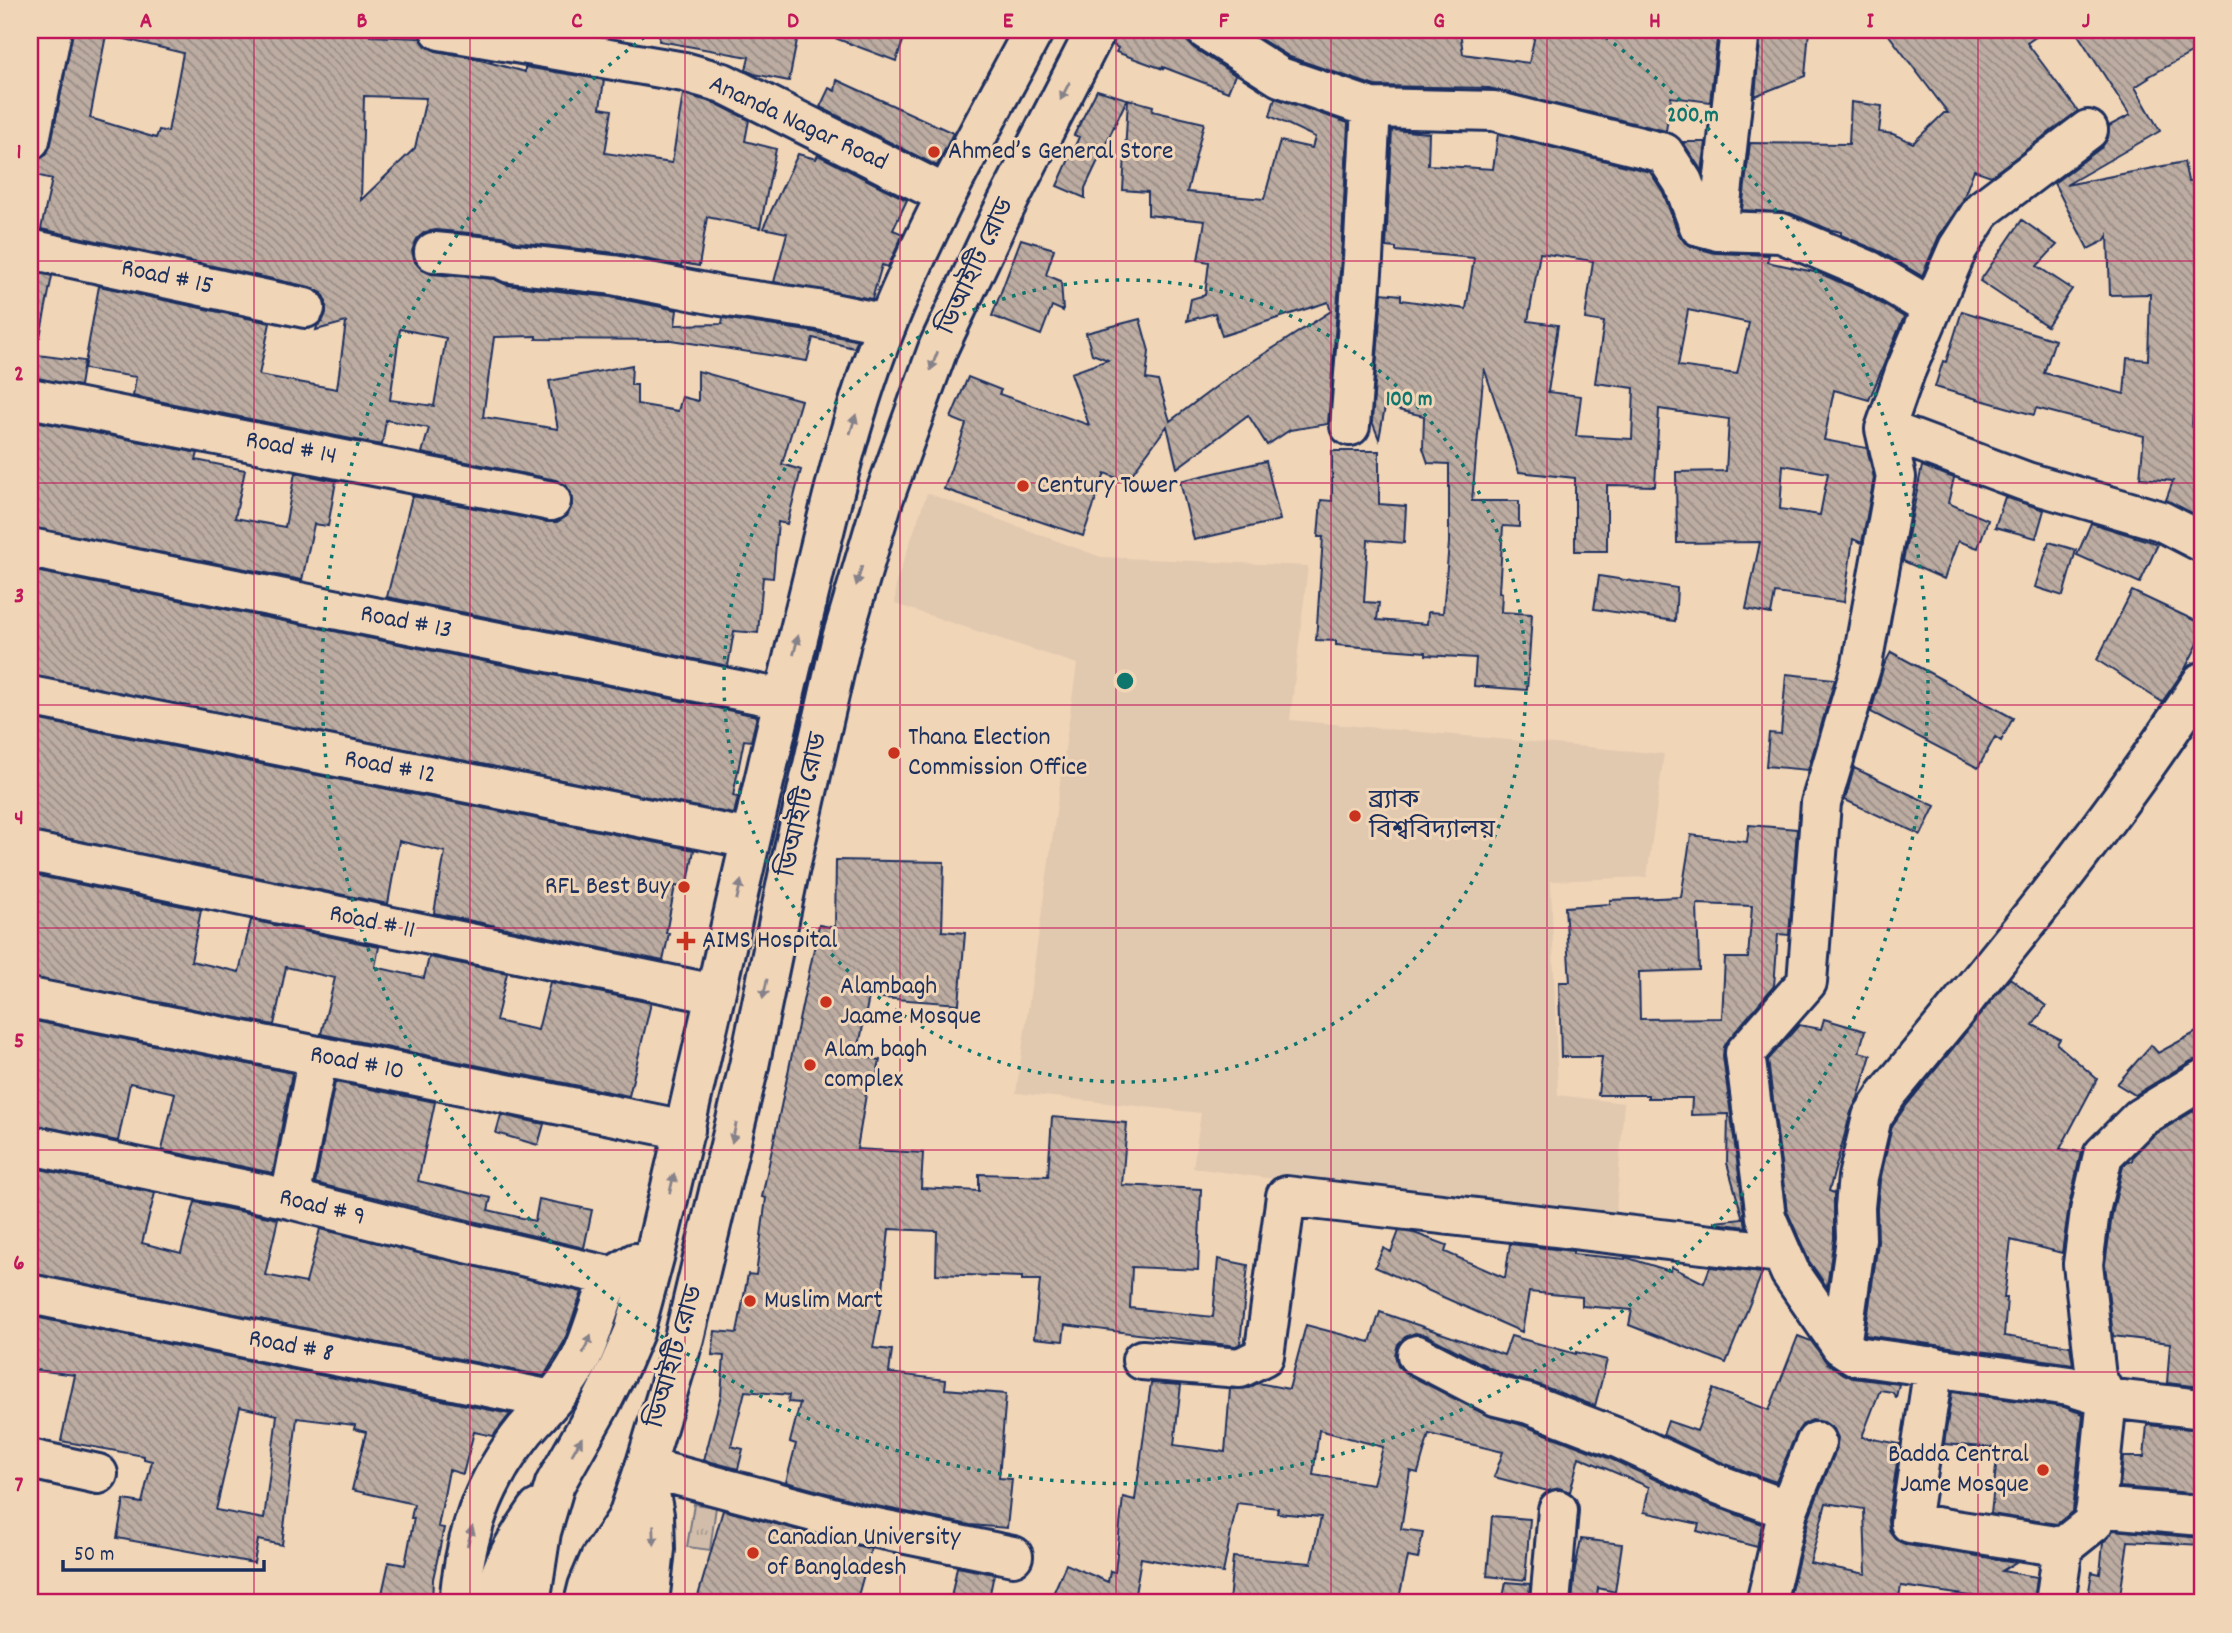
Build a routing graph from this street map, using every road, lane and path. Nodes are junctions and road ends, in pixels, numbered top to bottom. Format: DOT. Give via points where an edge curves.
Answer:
graph roads {
  1 [pos="52,30"];
  2 [pos="440,30"];
  3 [pos="1034,30"];
  4 [pos="1096,30"];
  5 [pos="1206,30"];
  6 [pos="1740,30"];
  7 [pos="34,98"];
  8 [pos="1371,108"];
  9 [pos="2088,130"];
  10 [pos="30,140"];
  11 [pos="946,195"];
  12 [pos="1718,231"];
  13 [pos="30,249"];
  14 [pos="435,252"];
  15 [pos="305,308"];
  16 [pos="1932,308"];
  17 [pos="887,324"];
  18 [pos="30,398"];
  19 [pos="1350,426"];
  20 [pos="1885,429"];
  21 [pos="551,501"];
  22 [pos="2202,542"];
  23 [pos="30,548"];
  24 [pos="2202,682"];
  25 [pos="30,696"];
  26 [pos="783,699"];
  27 [pos="750,839"];
  28 [pos="30,852"];
  29 [pos="715,994"];
  30 [pos="30,998"];
  31 [pos="318,1056"];
  32 [pos="2202,1080"];
  33 [pos="685,1130"];
  34 [pos="30,1145"];
  35 [pos="290,1199"];
  36 [pos="656,1250"];
  37 [pos="1781,1253"];
  38 [pos="613,1277"];
  39 [pos="30,1294"];
  40 [pos="1841,1346"];
  41 [pos="1417,1355"];
  42 [pos="1142,1360"];
  43 [pos="1934,1367"];
  44 [pos="2106,1398"];
  45 [pos="552,1400"];
  46 [pos="2202,1409"];
  47 [pos="1816,1442"];
  48 [pos="30,1459"];
  49 [pos="645,1468"];
  50 [pos="98,1474"];
  51 [pos="555,1484"];
  52 [pos="2096,1507"];
  53 [pos="1558,1510"];
  54 [pos="1788,1510"];
  55 [pos="2202,1516"];
  56 [pos="627,1518"];
  57 [pos="2063,1547"];
  58 [pos="1013,1556"];
  59 [pos="494,1594"];
  60 [pos="630,1597"];
  61 [pos="459,1603"];
  62 [pos="530,1603"];
  63 [pos="584,1603"];
  64 [pos="1550,1603"];
  65 [pos="1766,1603"];
  66 [pos="2055,1603"];
  1 -- 7 [label="street"];
  2 -- 11 [label="street, Ananda Nagar Road" via="684,72 723,83"];
  3 -- 11 [label="street, ডিআইটি রোড"];
  4 -- 49 [label="street, ডিআইটি রোড, one-way" via="939,346 865,556 841,642 718,1203"];
  5 -- 8 [label="street" via="1280,77"];
  6 -- 12 [label="street"];
  7 -- 10 [label="street"];
  8 -- 12 [label="street" via="1493,111 1664,153 1683,182 1699,226"];
  8 -- 19 [label="street"];
  9 -- 16 [label="street" via="1983,209 1958,248"];
  11 -- 17 [label="street, ডিআইটি রোড"];
  12 -- 16 [label="street" via="1781,233 1870,271"];
  13 -- 15 [label="street, Road # 15"];
  14 -- 17 [label="street" via="613,275"];
  16 -- 20 [label="street"];
  26 -- 17 [label="street, ডিআইটি রোড, one-way" via="830,506"];
  18 -- 21 [label="street, Road # 14"];
  20 -- 22 [label="street" via="2027,482 2161,521"];
  20 -- 37 [label="street" via="1896,477 1862,664 1821,803 1807,982 1745,1053 1766,1217"];
  23 -- 26 [label="street, Road # 13"];
  24 -- 40 [label="street" via="2017,937 1872,1117 1858,1177 1856,1239"];
  25 -- 27 [label="street, Road # 12"];
  26 -- 27 [label="street, ডিআইটি রোড"];
  29 -- 27 [label="street, ডিআইটি রোড, one-way"];
  28 -- 29 [label="street, Road # 11"];
  29 -- 33 [label="street, ডিআইটি রোড"];
  30 -- 31 [label="street, Road # 10"];
  31 -- 33 [label="street, Road # 10"];
  31 -- 35 [label="street"];
  32 -- 44 [label="street" via="2140,1118 2103,1155 2083,1264 2096,1377"];
  36 -- 33 [label="street, ডিআইটি রোড, one-way"];
  34 -- 35 [label="street, Road # 9"];
  35 -- 38 [label="street, Road # 9"];
  36 -- 38 [label="street"];
  51 -- 36 [label="street, ডিআইটি রোড, one-way" via="620,1367"];
  37 -- 40 [label="street"];
  37 -- 42 [label="street" via="1286,1196 1264,1356 1240,1368"];
  45 -- 38 [label="street, one-way" via="587,1345"];
  39 -- 45 [label="street, Road # 8"];
  40 -- 43 [label="street" via="1856,1356"];
  41 -- 54 [label="street" via="1496,1396 1620,1438 1715,1483"];
  43 -- 44 [label="street" via="2068,1386"];
  43 -- 57 [label="street" via="1910,1523"];
  44 -- 46 [label="street"];
  44 -- 52 [label="street"];
  61 -- 45 [label="street, one-way" via="465,1555 481,1501 498,1468"];
  47 -- 54 [label="street"];
  48 -- 50 [label="street"];
  49 -- 56 [label="street, ডিআইটি রোড"];
  49 -- 58 [label="street" via="862,1525"];
  49 -- 60 [label="street, one-way" via="655,1549"];
  51 -- 59 [label="street" via="512,1549"];
  51 -- 62 [label="street, ডিআইটি রোড" via="541,1532"];
  52 -- 55 [label="street"];
  52 -- 57 [label="street" via="2093,1523"];
  53 -- 64 [label="street"];
  54 -- 65 [label="street"];
  56 -- 60 [label="street"];
  56 -- 63 [label="street, ডিআইটি রোড" via="600,1559"];
  57 -- 66 [label="street"];
}
